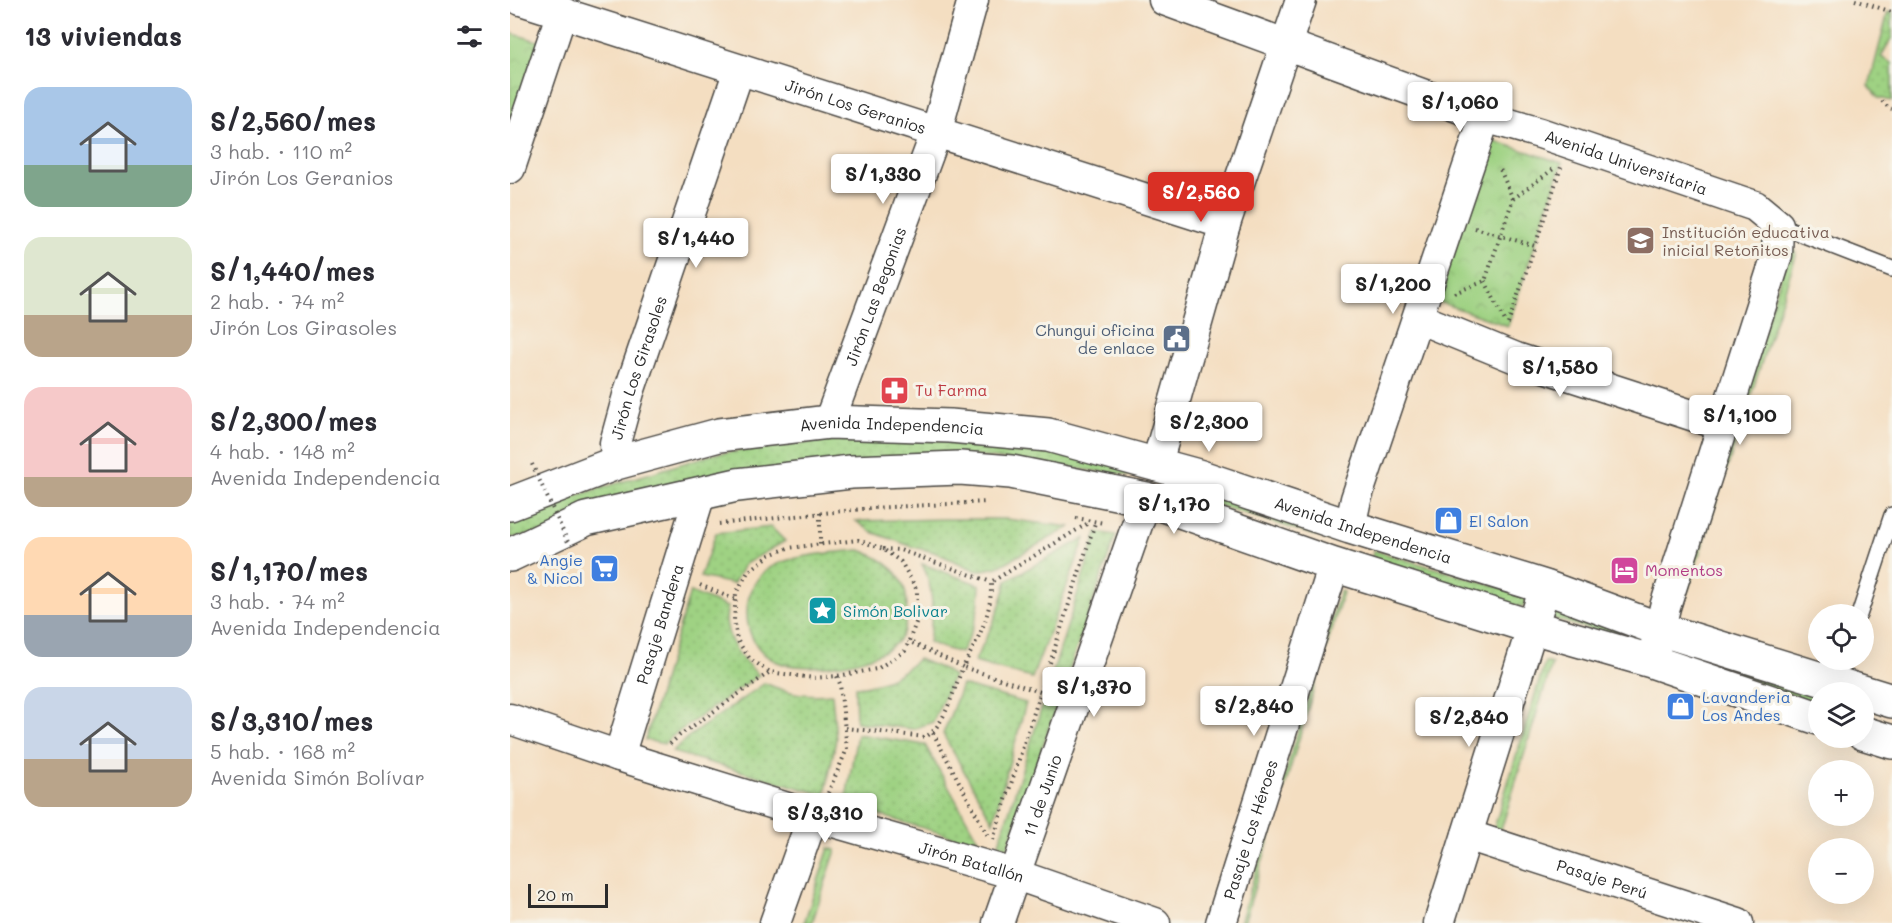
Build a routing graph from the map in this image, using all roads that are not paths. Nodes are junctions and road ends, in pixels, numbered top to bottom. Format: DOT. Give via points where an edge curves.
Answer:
graph roads {
  1 [pos="521,0"];
  2 [pos="973,0"];
  3 [pos="1164,0"];
  4 [pos="1301,0"];
  5 [pos="562,12"];
  6 [pos="1286,43"];
  7 [pos="739,70"];
  8 [pos="1485,117"];
  9 [pos="936,133"];
  10 [pos="510,168"];
  11 [pos="1225,225"];
  12 [pos="1778,225"];
  13 [pos="1892,269"];
  14 [pos="1418,318"];
  15 [pos="829,422"];
  16 [pos="1722,425"];
  17 [pos="616,463"];
  18 [pos="1157,463"];
  19 [pos="700,494"];
  20 [pos="1146,499"];
  21 [pos="510,504"];
  22 [pos="1892,515"];
  23 [pos="1350,527"];
  24 [pos="510,555"];
  25 [pos="1334,565"];
  26 [pos="1545,587"];
  27 [pos="1863,604"];
  28 [pos="1532,627"];
  29 [pos="1659,629"];
  30 [pos="1652,661"];
  31 [pos="1814,682"];
  32 [pos="1874,697"];
  33 [pos="1892,701"];
  34 [pos="1808,715"];
  35 [pos="510,719"];
  36 [pos="1874,736"];
  37 [pos="1892,742"];
  38 [pos="619,756"];
  39 [pos="813,816"];
  40 [pos="1467,835"];
  41 [pos="1014,874"];
  42 [pos="1675,913"];
  43 [pos="775,923"];
  44 [pos="998,923"];
  45 [pos="1155,923"];
  46 [pos="1221,923"];
  47 [pos="1439,923"];
  48 [pos="1738,923"];
  1 -- 5 [label="street, Jirón Los Geranios"];
  2 -- 9 [label="street, Jirón Las Begonias"];
  3 -- 6 [label="street, Avenida Universitaria"];
  4 -- 6 [label="street"];
  5 -- 7 [label="street, Jirón Los Geranios"];
  5 -- 10 [label="street"];
  6 -- 8 [label="street, Avenida Universitaria"];
  6 -- 11 [label="street"];
  7 -- 9 [label="street, Jirón Los Geranios"];
  7 -- 17 [label="street, Jirón Los Girasoles" via="629,392 615,443"];
  8 -- 12 [label="street, Avenida Universitaria" via="1755,206"];
  8 -- 14 [label="street"];
  9 -- 11 [label="street, Jirón Los Geranios"];
  9 -- 15 [label="street, Jirón Las Begonias"];
  11 -- 18 [label="street"];
  12 -- 13 [label="lane"];
  12 -- 16 [label="street" via="1777,255"];
  14 -- 16 [label="street" via="1516,358"];
  14 -- 23 [label="street"];
  15 -- 17 [label="street, Avenida Independencia" via="719,435"];
  15 -- 18 [label="street, Avenida Independencia" via="951,426 1048,435"];
  16 -- 29 [label="street"];
  17 -- 21 [label="street, Avenida Independencia"];
  18 -- 23 [label="street, Avenida Independencia"];
  19 -- 20 [label="street" via="737,485 851,472 960,468 1011,472"];
  19 -- 24 [label="street" via="586,519"];
  19 -- 38 [label="street, Pasaje Bandera"];
  20 -- 25 [label="street"];
  20 -- 41 [label="street, 11 de Junio"];
  22 -- 27 [label="lane"];
  23 -- 26 [label="street, Avenida Independencia"];
  25 -- 28 [label="street"];
  25 -- 46 [label="street, Pasaje Los Héroes"];
  26 -- 28 [label="street"];
  26 -- 29 [label="street, Avenida Independencia"];
  28 -- 30 [label="street"];
  28 -- 40 [label="street"];
  29 -- 30 [label="street"];
  29 -- 31 [label="street, Avenida Independencia"];
  30 -- 34 [label="street"];
  32 -- 33 [label="street, Avenida Independencia"];
  35 -- 38 [label="street, Jirón Batallón"];
  36 -- 37 [label="street"];
  38 -- 39 [label="street, Jirón Batallón"];
  39 -- 41 [label="street, Jirón Batallón"];
  39 -- 43 [label="street"];
  40 -- 42 [label="street, Pasaje Perú"];
  40 -- 47 [label="street"];
  41 -- 44 [label="street, 11 de Junio"];
  41 -- 45 [label="street, Jirón Batallón"];
  42 -- 48 [label="street, Pasaje Perú"];
}
